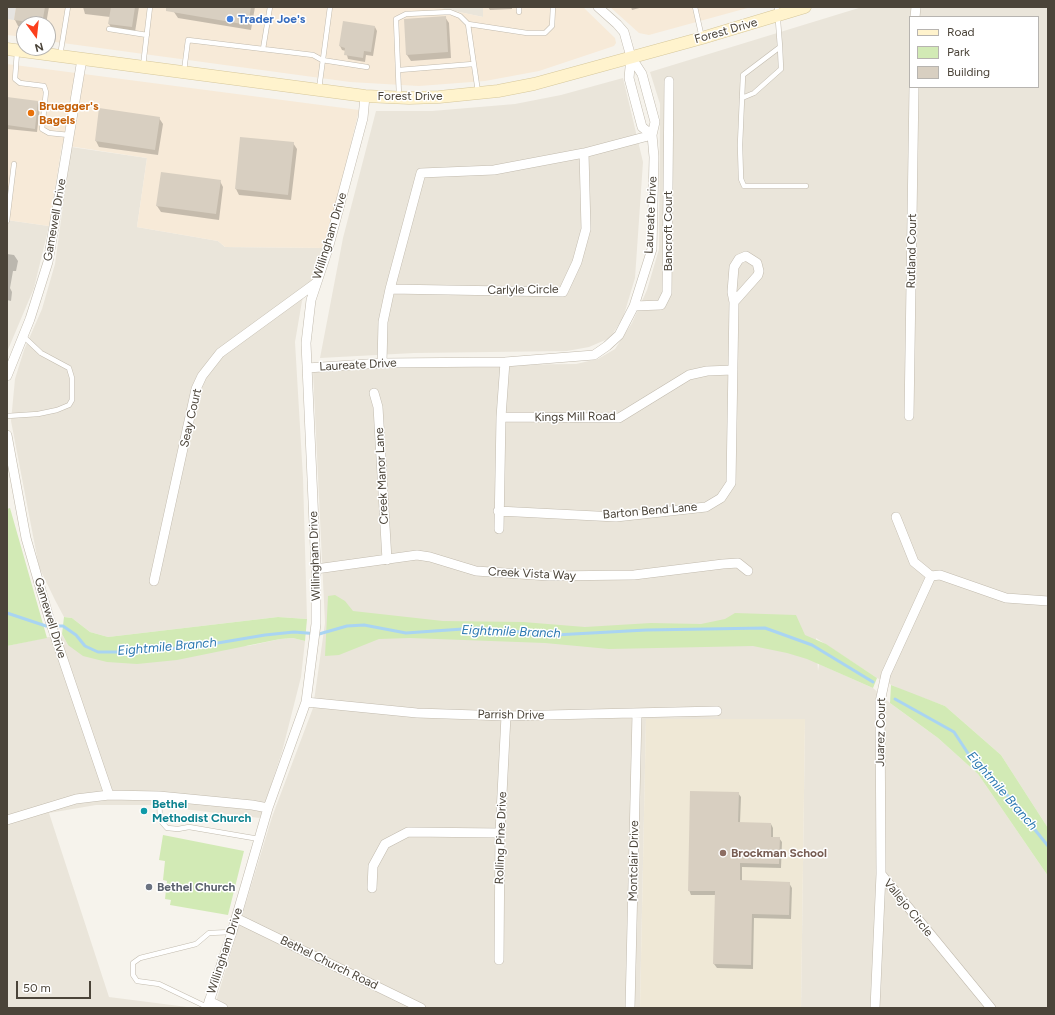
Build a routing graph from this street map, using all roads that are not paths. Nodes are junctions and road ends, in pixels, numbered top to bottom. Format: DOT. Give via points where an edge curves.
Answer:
graph roads {
  1 [pos="68,7"];
  2 [pos="150,7"];
  3 [pos="270,7"];
  4 [pos="330,7"];
  5 [pos="553,7"];
  6 [pos="598,7"];
  7 [pos="695,7"];
  8 [pos="805,7"];
  9 [pos="777,11"];
  10 [pos="468,24"];
  11 [pos="109,29"];
  12 [pos="147,35"];
  13 [pos="702,38"];
  14 [pos="780,48"];
  15 [pos="12,49"];
  16 [pos="263,49"];
  17 [pos="60,56"];
  18 [pos="631,57"];
  19 [pos="82,59"];
  20 [pos="322,60"];
  21 [pos="473,64"];
  22 [pos="142,67"];
  23 [pos="366,67"];
  24 [pos="399,70"];
  25 [pos="184,73"];
  26 [pos="669,81"];
  27 [pos="914,88"];
  28 [pos="318,90"];
  29 [pos="478,93"];
  30 [pos="364,96"];
  31 [pos="400,98"];
  32 [pos="742,98"];
  33 [pos="69,135"];
  34 [pos="652,135"];
  35 [pos="584,153"];
  36 [pos="14,164"];
  37 [pos="806,186"];
  38 [pos="7,221"];
  39 [pos="316,283"];
  40 [pos="390,289"];
  41 [pos="734,302"];
  42 [pos="634,306"];
  43 [pos="23,336"];
  44 [pos="505,362"];
  45 [pos="382,363"];
  46 [pos="307,368"];
  47 [pos="733,370"];
  48 [pos="7,376"];
  49 [pos="374,393"];
  50 [pos="7,416"];
  51 [pos="909,416"];
  52 [pos="501,417"];
  53 [pos="7,436"];
  54 [pos="498,511"];
  55 [pos="896,517"];
  56 [pos="499,529"];
  57 [pos="387,560"];
  58 [pos="316,569"];
  59 [pos="748,571"];
  60 [pos="931,576"];
  61 [pos="154,581"];
  62 [pos="1048,601"];
  63 [pos="306,702"];
  64 [pos="717,711"];
  65 [pos="637,714"];
  66 [pos="506,716"];
  67 [pos="109,796"];
  68 [pos="159,796"];
  69 [pos="268,808"];
  70 [pos="7,820"];
  71 [pos="500,832"];
  72 [pos="259,839"];
  73 [pos="881,874"];
  74 [pos="372,888"];
  75 [pos="236,918"];
  76 [pos="232,932"];
  77 [pos="499,960"];
  78 [pos="207,1005"];
  79 [pos="223,1008"];
  80 [pos="422,1008"];
  81 [pos="630,1008"];
  82 [pos="875,1008"];
  83 [pos="991,1008"];
  1 -- 17 [label="lane"];
  2 -- 12 [label="lane"];
  3 -- 16 [label="lane"];
  4 -- 20 [label="lane"];
  5 -- 10 [label="lane" via="552,26 545,33 527,33"];
  6 -- 18 [label="street" via="624,32"];
  7 -- 13 [label="lane"];
  8 -- 9 [label="main road, Forest Drive"];
  9 -- 13 [label="main road, Forest Drive"];
  9 -- 14 [label="lane"];
  10 -- 21 [label="lane"];
  10 -- 24 [label="lane" via="460,16 450,12 406,14 396,19"];
  11 -- 12 [label="lane"];
  12 -- 22 [label="lane"];
  13 -- 18 [label="main road, Forest Drive"];
  14 -- 32 [label="lane" via="743,75"];
  14 -- 32 [label="lane" via="781,69 754,93"];
  15 -- 17 [label="main road, Forest Drive"];
  15 -- 33 [label="lane" via="15,79 20,83 44,86 46,92 42,129 49,133"];
  16 -- 20 [label="lane" via="313,55"];
  16 -- 25 [label="lane" via="188,40"];
  17 -- 19 [label="main road, Forest Drive"];
  18 -- 29 [label="main road, Forest Drive" via="534,84"];
  18 -- 34 [label="street, Laureate Drive" via="642,74 655,122"];
  18 -- 34 [label="street" via="629,78 642,127"];
  19 -- 22 [label="main road, Forest Drive"];
  19 -- 33 [label="street, Gamewell Drive"];
  20 -- 23 [label="lane"];
  20 -- 28 [label="lane"];
  21 -- 24 [label="lane"];
  21 -- 29 [label="lane"];
  22 -- 25 [label="main road, Forest Drive"];
  24 -- 31 [label="lane"];
  25 -- 28 [label="main road, Forest Drive"];
  26 -- 42 [label="street, Bancroft Court" via="667,293 661,305"];
  27 -- 51 [label="street, Rutland Court"];
  28 -- 30 [label="main road, Forest Drive"];
  29 -- 31 [label="main road, Forest Drive"];
  30 -- 31 [label="main road, Forest Drive"];
  30 -- 39 [label="street, Willingham Drive" via="361,125 328,249"];
  32 -- 37 [label="lane" via="740,145 741,179 744,186"];
  33 -- 43 [label="street, Gamewell Drive" via="48,262"];
  34 -- 35 [label="street"];
  34 -- 42 [label="street, Laureate Drive" via="652,249"];
  35 -- 40 [label="street" via="494,170 421,173"];
  35 -- 40 [label="street, Carlyle Circle" via="586,230 577,262 563,292"];
  36 -- 38 [label="lane"];
  39 -- 46 [label="street, Willingham Drive" via="308,319"];
  39 -- 61 [label="street, Seay Court" via="220,353 202,376 196,389"];
  40 -- 45 [label="street" via="383,322"];
  41 -- 41 [label="street, Barton Bend Lane" via="758,275 758,263 746,256 734,267"];
  41 -- 47 [label="street, Barton Bend Lane"];
  42 -- 44 [label="street, Laureate Drive" via="619,335 594,355"];
  43 -- 48 [label="street, Gamewell Drive"];
  43 -- 50 [label="lane" via="41,353 69,368 72,378 72,400 69,405 57,410"];
  44 -- 45 [label="street, Laureate Drive"];
  44 -- 52 [label="street"];
  45 -- 46 [label="street, Laureate Drive"];
  46 -- 58 [label="street, Willingham Drive"];
  47 -- 52 [label="street, Kings Mill Road" via="689,375 619,418"];
  47 -- 54 [label="street, Barton Bend Lane" via="731,483 721,498 706,507 616,517"];
  49 -- 57 [label="street, Creek Manor Lane" via="378,407"];
  52 -- 54 [label="street"];
  53 -- 67 [label="street, Gamewell Drive" via="26,538 54,634"];
  54 -- 56 [label="street"];
  55 -- 60 [label="street" via="914,562"];
  57 -- 58 [label="street, Creek Vista Way"];
  57 -- 59 [label="street, Creek Vista Way" via="423,556 476,571 549,576 634,575 738,563"];
  58 -- 63 [label="street, Willingham Drive" via="316,624"];
  60 -- 62 [label="street" via="940,575 1006,598"];
  60 -- 73 [label="street, Juarez Court" via="882,688"];
  63 -- 66 [label="street, Parrish Drive" via="417,713"];
  63 -- 69 [label="street, Willingham Drive"];
  64 -- 65 [label="street, Parrish Drive"];
  65 -- 66 [label="street, Parrish Drive"];
  65 -- 81 [label="street, Montclair Drive"];
  66 -- 71 [label="street, Rolling Pine Drive"];
  67 -- 68 [label="street"];
  67 -- 70 [label="street" via="76,799"];
  68 -- 69 [label="street" via="252,804"];
  68 -- 72 [label="lane" via="160,820 167,828 189,827"];
  69 -- 72 [label="street, Willingham Drive"];
  71 -- 74 [label="street" via="408,832 385,844 373,866"];
  71 -- 77 [label="street, Rolling Pine Drive"];
  72 -- 75 [label="street, Willingham Drive"];
  73 -- 82 [label="street, Vallejo Circle"];
  73 -- 83 [label="street, Vallejo Circle"];
  75 -- 76 [label="street, Willingham Drive"];
  75 -- 80 [label="street, Bethel Church Road"];
  76 -- 78 [label="street, Willingham Drive"];
  76 -- 78 [label="lane" via="209,933 196,944 140,958 133,963 133,974 137,981 159,984"];
  78 -- 79 [label="street"];
}
